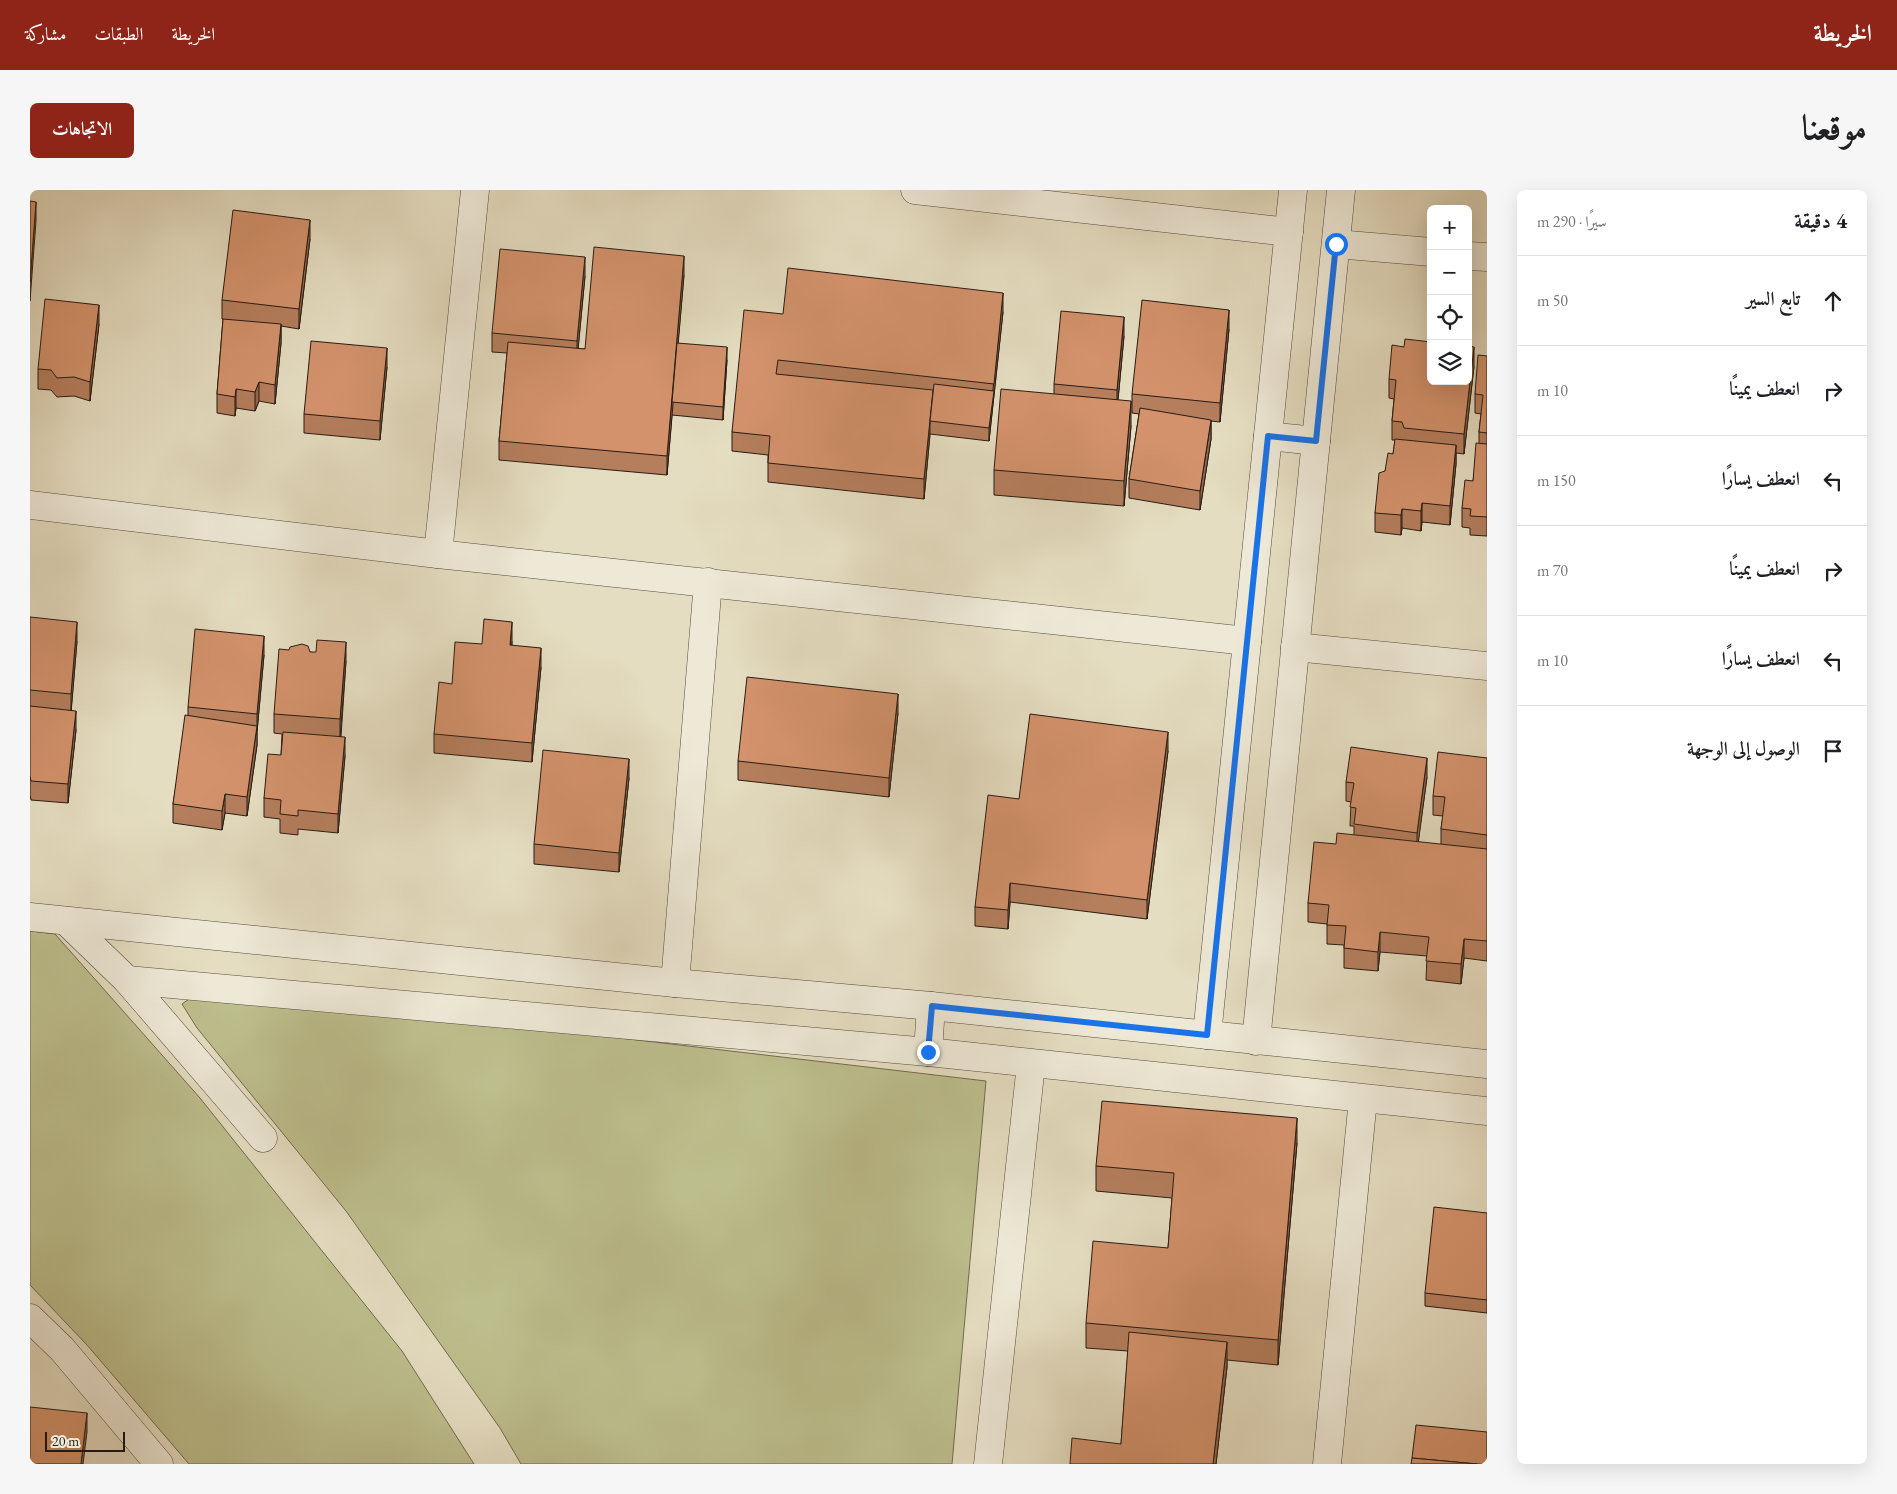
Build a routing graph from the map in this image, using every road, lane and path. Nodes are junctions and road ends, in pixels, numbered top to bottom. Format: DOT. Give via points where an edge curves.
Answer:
graph roads {
  1 [pos="475,190"];
  2 [pos="915,190"];
  3 [pos="1293,190"];
  4 [pos="1341,190"];
  5 [pos="1289,232"];
  6 [pos="1336,244"];
  7 [pos="1427,252"];
  8 [pos="1472,256"];
  9 [pos="1487,257"];
  10 [pos="1268,436"];
  11 [pos="1316,441"];
  12 [pos="30,505"];
  13 [pos="438,554"];
  14 [pos="708,582"];
  15 [pos="1247,641"];
  16 [pos="1296,647"];
  17 [pos="1487,666"];
  18 [pos="30,918"];
  19 [pos="66,921"];
  20 [pos="127,980"];
  21 [pos="675,983"];
  22 [pos="932,1006"];
  23 [pos="1207,1035"];
  24 [pos="1256,1041"];
  25 [pos="928,1052"];
  26 [pos="1030,1064"];
  27 [pos="1487,1064"];
  28 [pos="1363,1100"];
  29 [pos="1487,1111"];
  30 [pos="263,1138"];
  31 [pos="30,1318"];
  32 [pos="159,1464"];
  33 [pos="988,1464"];
  34 [pos="1326,1464"];
  1 -- 13 [label="street"];
  2 -- 5 [label="street"];
  3 -- 5 [label="street"];
  4 -- 6 [label="street"];
  5 -- 10 [label="street"];
  6 -- 7 [label="street"];
  6 -- 11 [label="street"];
  8 -- 9 [label="street"];
  10 -- 11 [label="street"];
  10 -- 15 [label="street"];
  11 -- 16 [label="street"];
  12 -- 13 [label="street"];
  13 -- 14 [label="street"];
  14 -- 15 [label="street"];
  14 -- 21 [label="street"];
  15 -- 23 [label="street"];
  16 -- 17 [label="street"];
  16 -- 24 [label="street"];
  18 -- 19 [label="street"];
  19 -- 20 [label="street"];
  19 -- 21 [label="street"];
  20 -- 25 [label="street"];
  20 -- 30 [label="street"];
  21 -- 22 [label="street"];
  22 -- 23 [label="street"];
  22 -- 25 [label="street"];
  23 -- 24 [label="street"];
  24 -- 27 [label="street"];
  25 -- 26 [label="street"];
  26 -- 28 [label="street"];
  26 -- 33 [label="street"];
  28 -- 29 [label="street"];
  28 -- 34 [label="street"];
  31 -- 32 [label="street" via="62,1349"];
}
